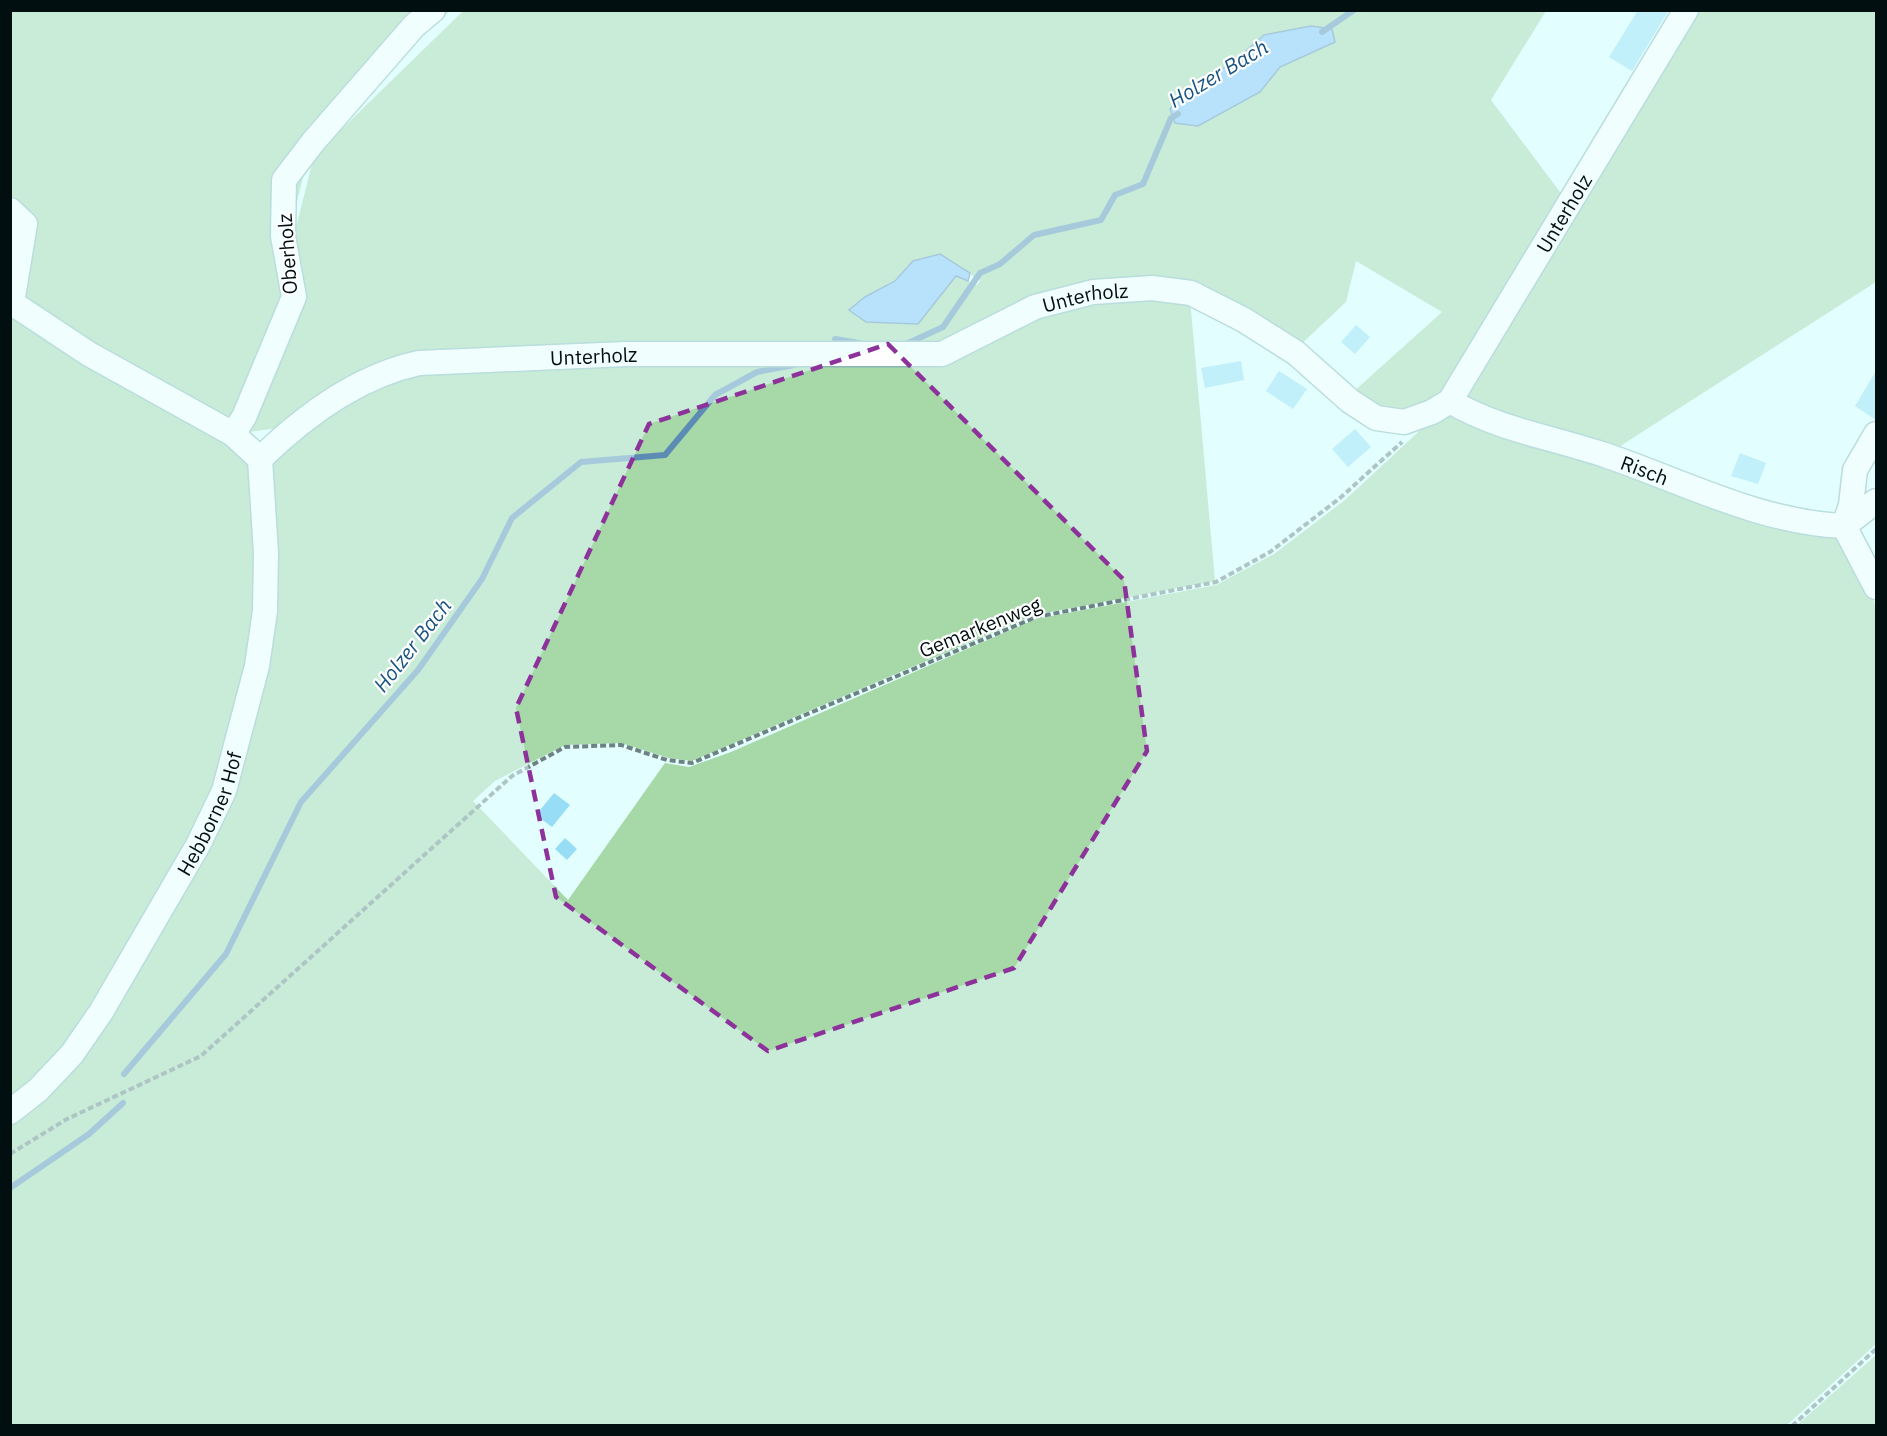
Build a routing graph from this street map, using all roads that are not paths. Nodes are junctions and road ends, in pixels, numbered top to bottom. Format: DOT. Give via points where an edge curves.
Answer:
graph roads {
  1 [pos="433,10"];
  2 [pos="1686,10"];
  3 [pos="10,210"];
  4 [pos="1450,401"];
  5 [pos="234,434"];
  6 [pos="1876,434"];
  7 [pos="260,459"];
  8 [pos="1876,501"];
  9 [pos="1844,526"];
  10 [pos="1876,587"];
  11 [pos="10,1112"];
  1 -- 5 [label="street, Oberholz" via="414,26 284,180 283,237 294,297"];
  2 -- 4 [label="street, Unterholz"];
  3 -- 5 [label="street" via="25,224 12,303 89,354"];
  4 -- 7 [label="street, Unterholz" via="1404,422 1376,418 1350,401 1296,353 1244,320 1191,293 1152,288 1093,292 1035,307 942,354 626,354 419,363 391,370 350,390 288,432"];
  4 -- 9 [label="street, Risch" via="1475,414 1604,454 1760,510 1815,524"];
  5 -- 7 [label="street"];
  6 -- 9 [label="street" via="1855,470"];
  7 -- 11 [label="street, Hebborner Hof" via="265,611 257,666 224,791 198,845 101,1012 72,1054 38,1090"];
  8 -- 9 [label="street"];
  9 -- 10 [label="street"];
}
